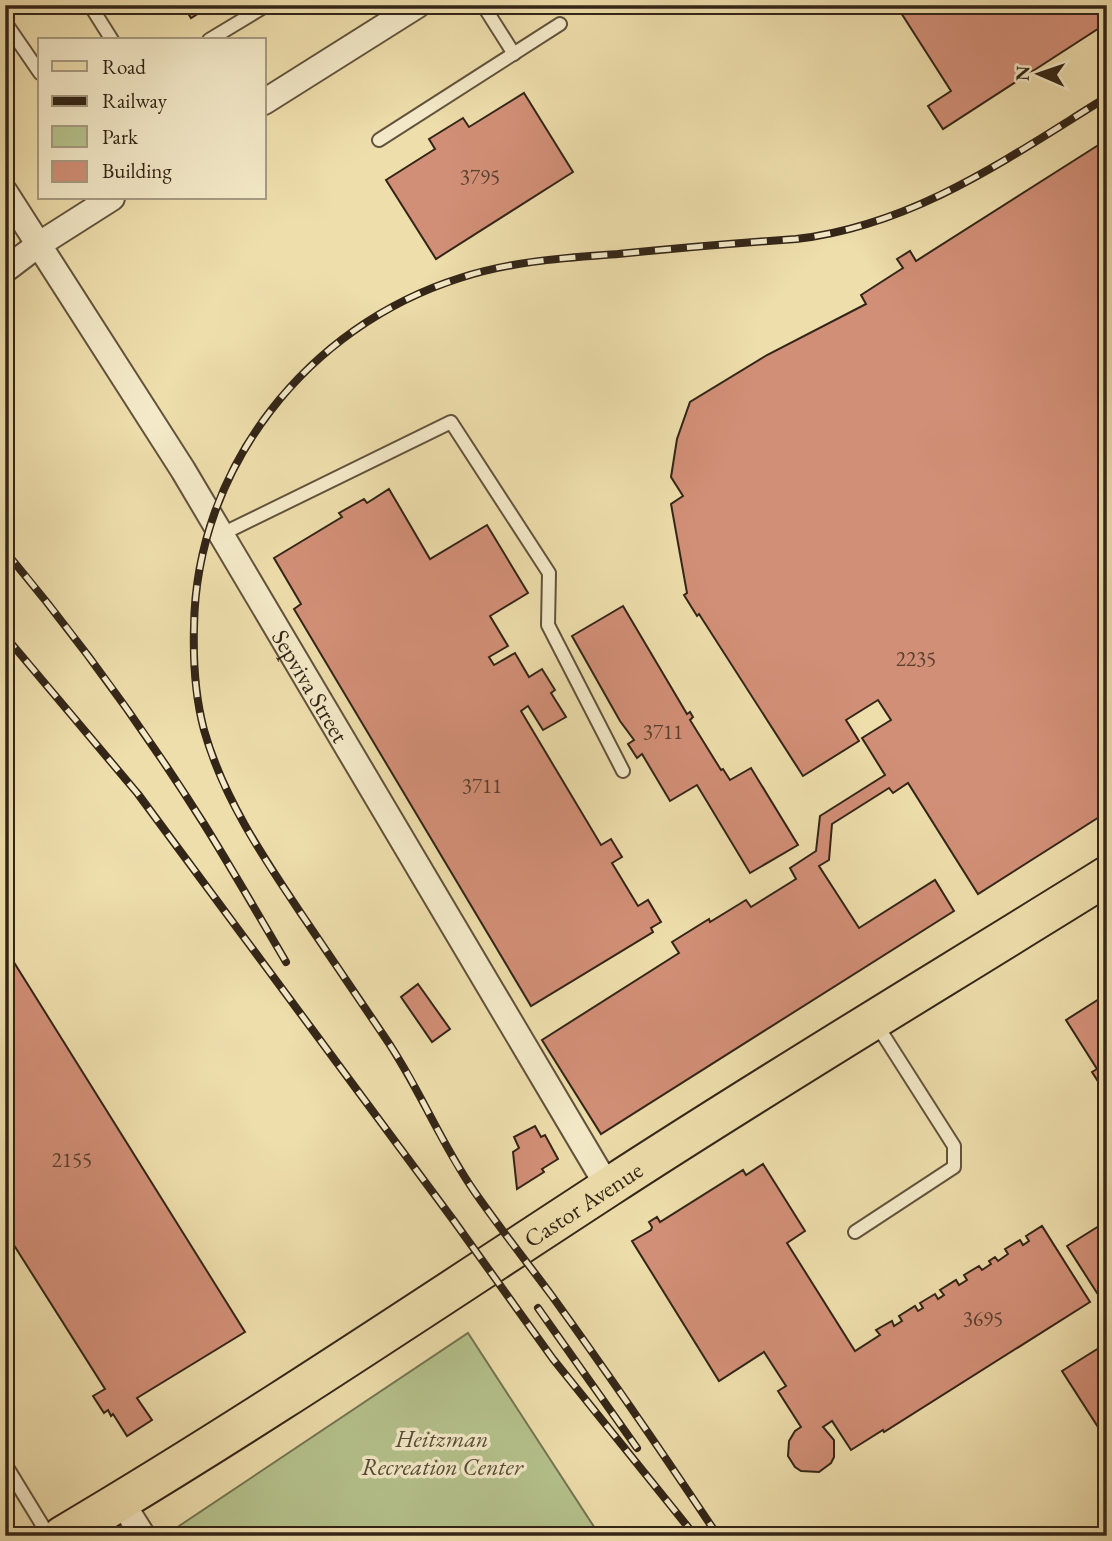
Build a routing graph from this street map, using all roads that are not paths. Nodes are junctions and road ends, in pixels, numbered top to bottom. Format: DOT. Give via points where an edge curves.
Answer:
graph roads {
  1 [pos="90,5"];
  2 [pos="267,5"];
  3 [pos="418,5"];
  4 [pos="483,5"];
  5 [pos="5,22"];
  6 [pos="560,24"];
  7 [pos="111,38"];
  8 [pos="212,38"];
  9 [pos="514,54"];
  10 [pos="38,70"];
  11 [pos="266,101"];
  12 [pos="379,140"];
  13 [pos="5,192"];
  14 [pos="109,200"];
  15 [pos="38,245"];
  16 [pos="5,270"];
  17 [pos="220,535"];
  18 [pos="623,771"];
  19 [pos="1107,876"];
  20 [pos="874,1021"];
  21 [pos="608,1187"];
  22 [pos="855,1232"];
  23 [pos="5,1464"];
  24 [pos="121,1501"];
  25 [pos="49,1536"];
  26 [pos="62,1536"];
  27 [pos="143,1536"];
  1 -- 7 [label="lane"];
  2 -- 8 [label="lane"];
  3 -- 11 [label="street"];
  4 -- 9 [label="lane"];
  5 -- 10 [label="lane"];
  6 -- 9 [label="lane"];
  9 -- 12 [label="lane"];
  13 -- 15 [label="street, Sepviva Street"];
  14 -- 15 [label="street"];
  15 -- 16 [label="street"];
  15 -- 17 [label="street, Sepviva Street"];
  17 -- 18 [label="lane" via="451,422 549,573 548,625"];
  17 -- 21 [label="street, Sepviva Street"];
  19 -- 20 [label="main road, Castor Avenue"];
  20 -- 21 [label="main road, Castor Avenue"];
  20 -- 22 [label="lane" via="954,1146 954,1167"];
  21 -- 24 [label="main road, Castor Avenue"];
  23 -- 25 [label="lane"];
  24 -- 26 [label="main road, Castor Avenue"];
  24 -- 27 [label="street"];
}
